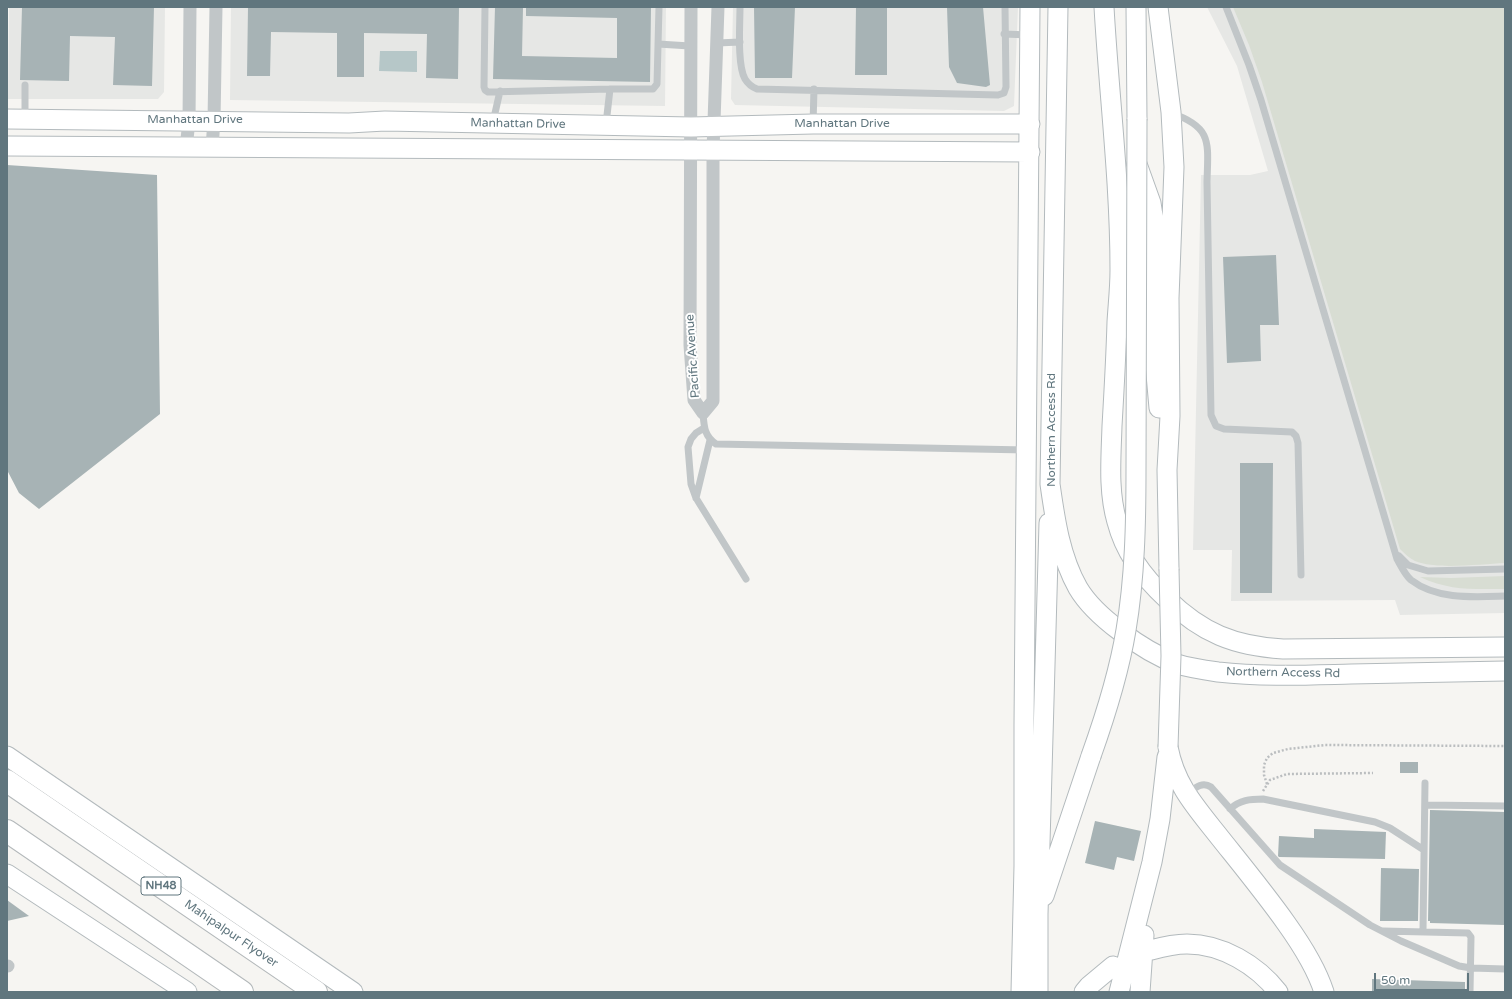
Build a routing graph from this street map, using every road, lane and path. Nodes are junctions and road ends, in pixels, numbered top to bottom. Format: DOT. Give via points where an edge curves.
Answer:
graph roads {
  1 [pos="190,7"];
  2 [pos="216,7"];
  3 [pos="485,7"];
  4 [pos="659,7"];
  5 [pos="691,7"];
  6 [pos="718,7"];
  7 [pos="740,7"];
  8 [pos="1005,7"];
  9 [pos="1030,7"];
  10 [pos="1058,7"];
  11 [pos="1104,7"];
  12 [pos="1136,7"];
  13 [pos="1158,7"];
  14 [pos="1226,7"];
  15 [pos="1004,34"];
  16 [pos="1030,35"];
  17 [pos="740,42"];
  18 [pos="717,43"];
  19 [pos="658,44"];
  20 [pos="690,46"];
  21 [pos="25,85"];
  22 [pos="610,89"];
  23 [pos="814,89"];
  24 [pos="500,91"];
  25 [pos="1171,112"];
  26 [pos="16,119"];
  27 [pos="1112,119"];
  28 [pos="214,120"];
  29 [pos="189,121"];
  30 [pos="493,124"];
  31 [pos="813,124"];
  32 [pos="1030,124"];
  33 [pos="606,125"];
  34 [pos="691,127"];
  35 [pos="714,127"];
  36 [pos="7,146"];
  37 [pos="186,148"];
  38 [pos="212,148"];
  39 [pos="690,150"];
  40 [pos="713,150"];
  41 [pos="1030,152"];
  42 [pos="703,413"];
  43 [pos="704,428"];
  44 [pos="710,440"];
  45 [pos="1027,450"];
  46 [pos="1167,470"];
  47 [pos="1050,484"];
  48 [pos="696,498"];
  49 [pos="1392,545"];
  50 [pos="1505,570"];
  51 [pos="1301,575"];
  52 [pos="746,579"];
  53 [pos="1505,596"];
  54 [pos="1505,647"];
  55 [pos="1505,671"];
  56 [pos="1505,746"];
  57 [pos="1168,747"];
  58 [pos="7,756"];
  59 [pos="1373,773"];
  60 [pos="7,781"];
  61 [pos="1425,783"];
  62 [pos="1267,784"];
  63 [pos="1186,795"];
  64 [pos="1260,799"];
  65 [pos="1425,804"];
  66 [pos="1505,806"];
  67 [pos="1230,809"];
  68 [pos="7,831"];
  69 [pos="1424,850"];
  70 [pos="7,874"];
  71 [pos="1146,887"];
  72 [pos="1038,914"];
  73 [pos="1379,930"];
  74 [pos="1423,931"];
  75 [pos="1151,950"];
  76 [pos="1113,966"];
  77 [pos="1471,968"];
  78 [pos="1505,970"];
  79 [pos="187,992"];
  80 [pos="242,992"];
  81 [pos="316,992"];
  82 [pos="354,992"];
  83 [pos="1021,992"];
  84 [pos="1038,992"];
  85 [pos="1084,992"];
  86 [pos="1119,992"];
  87 [pos="1140,992"];
  88 [pos="1278,992"];
  89 [pos="1324,992"];
  90 [pos="1470,992"];
  1 -- 29 [label="street"];
  2 -- 28 [label="street"];
  3 -- 24 [label="lane" via="484,87 488,92"];
  4 -- 19 [label="lane"];
  5 -- 20 [label="street, Pacific Avenue"];
  6 -- 18 [label="street, Pacific Avenue"];
  7 -- 17 [label="lane"];
  8 -- 15 [label="lane"];
  9 -- 16 [label="street"];
  10 -- 47 [label="street, Northern Access Rd"];
  11 -- 27 [label="street, Northern Access Rd"];
  12 -- 72 [label="street, bridge" via="1136,519 1127,628 1107,710"];
  13 -- 25 [label="street"];
  14 -- 49 [label="lane" via="1250,65 1261,100"];
  15 -- 16 [label="lane"];
  15 -- 23 [label="lane" via="1006,87 1001,95"];
  16 -- 32 [label="street"];
  17 -- 18 [label="lane"];
  17 -- 23 [label="lane" via="745,79 753,87"];
  18 -- 35 [label="street, Pacific Avenue"];
  19 -- 20 [label="lane"];
  19 -- 22 [label="lane" via="656,87 651,90"];
  20 -- 34 [label="street, Pacific Avenue"];
  21 -- 26 [label="lane"];
  22 -- 24 [label="lane"];
  22 -- 33 [label="lane"];
  23 -- 31 [label="lane"];
  24 -- 30 [label="lane"];
  25 -- 46 [label="street" via="1174,167"];
  25 -- 51 [label="lane" via="1193,121 1200,128 1208,150 1211,416 1216,426 1224,429 1292,432 1296,436"];
  26 -- 29 [label="street, Manhattan Drive"];
  27 -- 46 [label="street" via="1131,150 1140,171 1151,203 1154,222 1155,363"];
  27 -- 54 [label="street, Northern Access Rd" via="1120,271 1110,482 1117,523 1130,555 1142,572 1180,612 1199,626 1218,636 1258,647"];
  28 -- 29 [label="street, Manhattan Drive"];
  28 -- 30 [label="street, Manhattan Drive"];
  28 -- 38 [label="street"];
  29 -- 37 [label="street"];
  30 -- 33 [label="street, Manhattan Drive"];
  31 -- 32 [label="street, Manhattan Drive"];
  31 -- 35 [label="street, Manhattan Drive"];
  32 -- 41 [label="street"];
  33 -- 34 [label="street, Manhattan Drive"];
  34 -- 35 [label="street, Manhattan Drive"];
  34 -- 39 [label="street, Pacific Avenue"];
  35 -- 40 [label="street, Pacific Avenue"];
  36 -- 37 [label="street, Manhattan Drive"];
  37 -- 38 [label="street, Manhattan Drive"];
  38 -- 39 [label="street, Manhattan Drive"];
  39 -- 40 [label="street, Manhattan Drive"];
  39 -- 42 [label="street, Pacific Avenue" via="690,345 694,400"];
  40 -- 41 [label="street, Manhattan Drive"];
  40 -- 42 [label="street, Pacific Avenue" via="713,401"];
  41 -- 45 [label="street"];
  42 -- 43 [label="lane"];
  43 -- 44 [label="lane"];
  43 -- 48 [label="lane" via="696,433 688,447 691,484"];
  44 -- 45 [label="lane" via="716,444"];
  44 -- 48 [label="lane"];
  45 -- 83 [label="street"];
  46 -- 57 [label="street, bridge" via="1171,656"];
  47 -- 55 [label="street, Northern Access Rd" via="1061,546 1068,568 1079,589 1094,609 1134,642 1177,664 1200,670 1272,675"];
  47 -- 72 [label="street"];
  48 -- 52 [label="lane"];
  49 -- 50 [label="lane" via="1402,560 1417,569"];
  49 -- 53 [label="lane" via="1405,573 1411,580 1423,586 1451,595"];
  56 -- 62 [label="path" via="1325,745 1288,749 1273,753 1267,758 1264,766"];
  57 -- 63 [label="street" via="1173,769"];
  57 -- 71 [label="street" via="1160,819"];
  58 -- 82 [label="street"];
  59 -- 62 [label="path" via="1287,774 1270,780"];
  60 -- 81 [label="highway, Mahipalpur Flyover / NH48"];
  61 -- 65 [label="lane"];
  62 -- 64 [label="path"];
  63 -- 67 [label="lane" via="1198,786 1207,785"];
  63 -- 89 [label="street" via="1289,928 1314,968"];
  64 -- 67 [label="lane" via="1240,802"];
  64 -- 69 [label="lane" via="1375,822 1390,828"];
  65 -- 66 [label="lane"];
  65 -- 69 [label="lane"];
  67 -- 73 [label="lane" via="1285,869"];
  68 -- 80 [label="highway"];
  69 -- 74 [label="lane"];
  70 -- 79 [label="street"];
  71 -- 86 [label="street"];
  71 -- 87 [label="street"];
  72 -- 84 [label="street"];
  73 -- 74 [label="lane"];
  73 -- 77 [label="lane" via="1452,963"];
  74 -- 77 [label="lane" via="1468,933 1471,937"];
  75 -- 88 [label="street" via="1187,944 1226,952 1246,963"];
  76 -- 85 [label="street" via="1102,973"];
  77 -- 78 [label="lane"];
  77 -- 90 [label="lane"];
}
